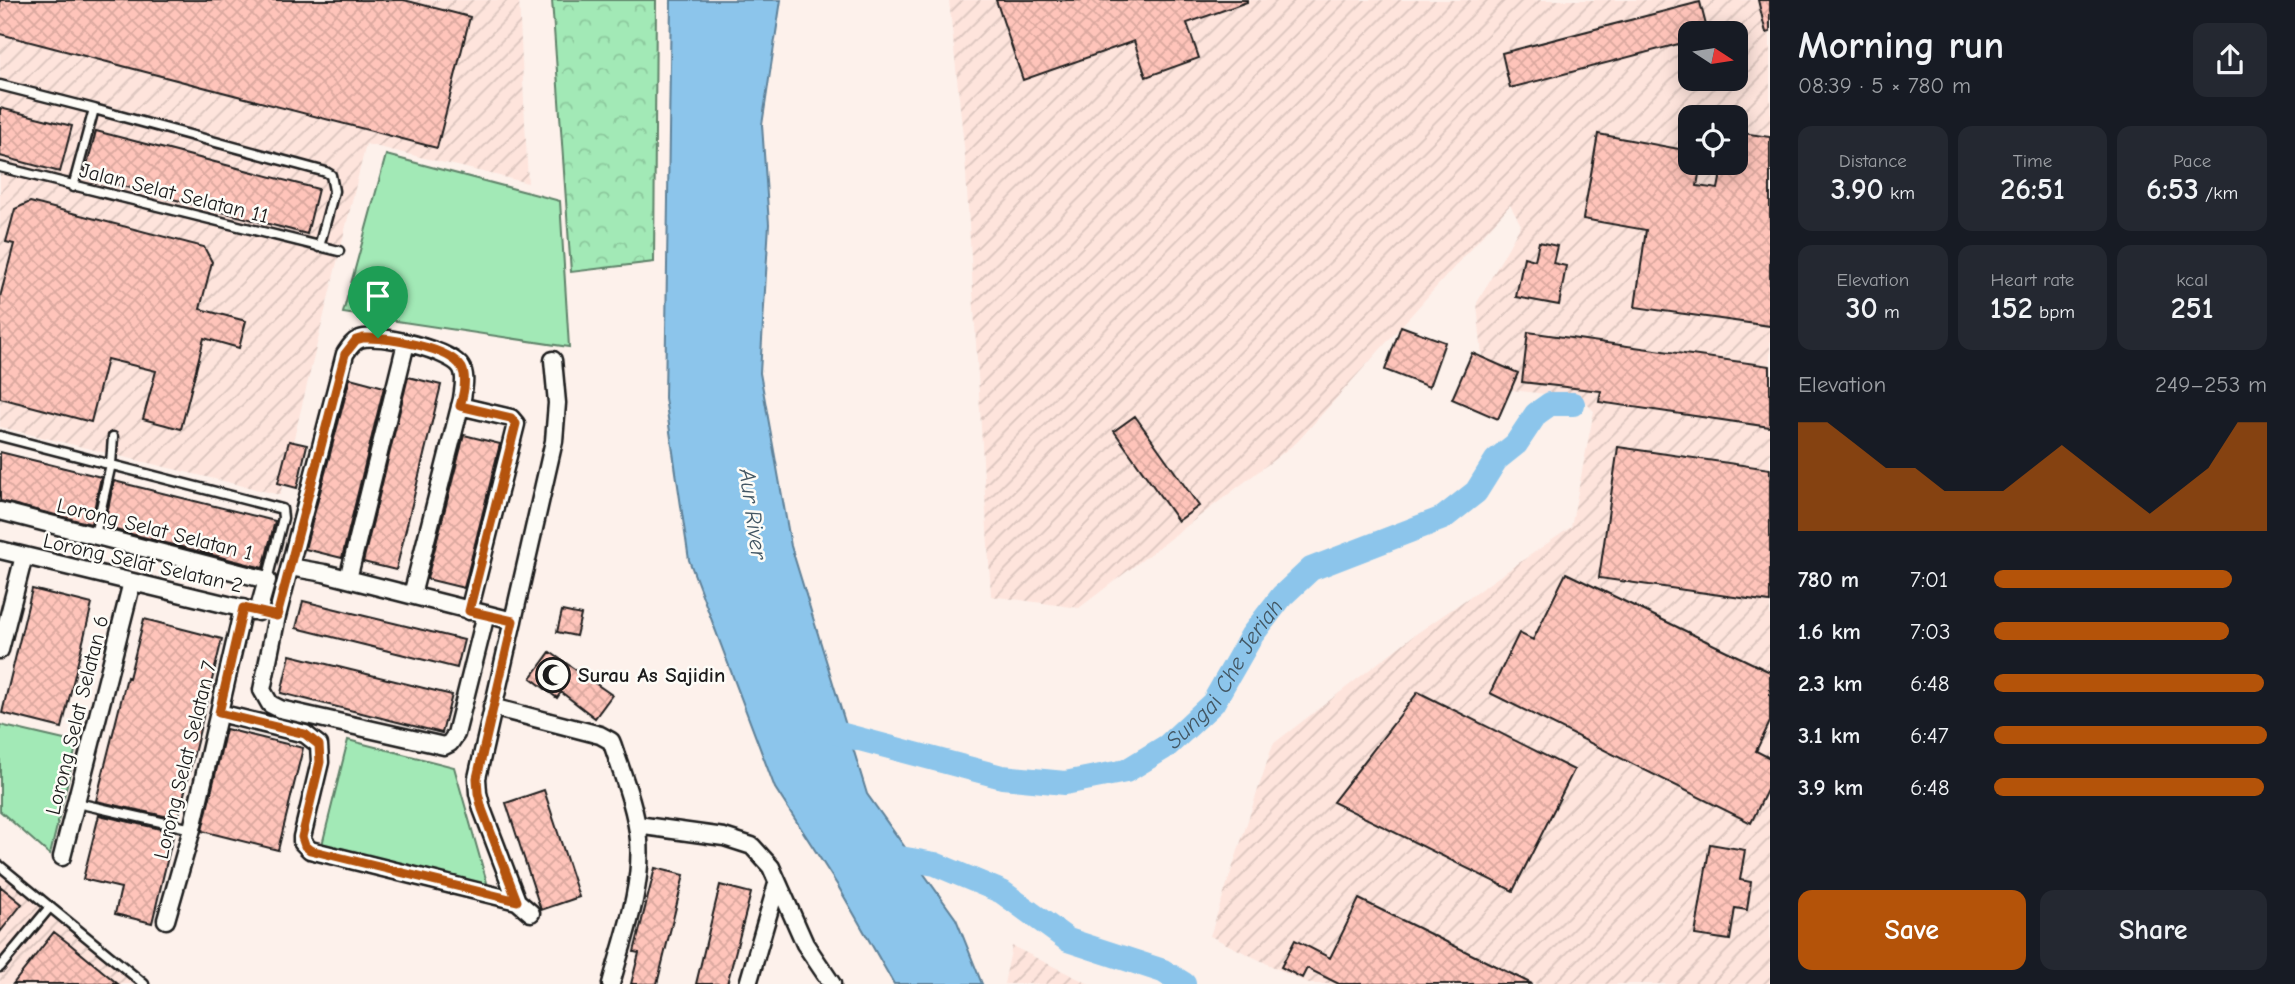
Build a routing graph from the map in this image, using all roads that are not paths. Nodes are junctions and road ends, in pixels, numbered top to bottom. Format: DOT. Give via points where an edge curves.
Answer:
graph roads {
  1 [pos="0,85"];
  2 [pos="94,109"];
  3 [pos="0,167"];
  4 [pos="74,187"];
  5 [pos="319,247"];
  6 [pos="340,251"];
  7 [pos="406,343"];
  8 [pos="553,360"];
  9 [pos="460,406"];
  10 [pos="0,436"];
  11 [pos="113,437"];
  12 [pos="111,464"];
  13 [pos="0,511"];
  14 [pos="95,535"];
  15 [pos="0,550"];
  16 [pos="24,556"];
  17 [pos="290,567"];
  18 [pos="348,579"];
  19 [pos="267,580"];
  20 [pos="132,582"];
  21 [pos="412,595"];
  22 [pos="251,610"];
  23 [pos="469,611"];
  24 [pos="486,614"];
  25 [pos="277,616"];
  26 [pos="513,621"];
  27 [pos="0,650"];
  28 [pos="492,707"];
  29 [pos="219,713"];
  30 [pos="77,803"];
  31 [pos="637,825"];
  32 [pos="191,829"];
  33 [pos="62,857"];
  34 [pos="0,866"];
  35 [pos="776,884"];
  36 [pos="517,901"];
  37 [pos="50,907"];
  38 [pos="531,913"];
  39 [pos="166,920"];
  40 [pos="0,967"];
  41 [pos="144,984"];
  42 [pos="611,984"];
  43 [pos="748,984"];
  44 [pos="832,984"];
  1 -- 2 [label="lane"];
  2 -- 4 [label="lane"];
  2 -- 5 [label="lane" via="331,175 334,191"];
  3 -- 4 [label="lane, Jalan Selat Selatan 11"];
  4 -- 5 [label="lane, Jalan Selat Selatan 11"];
  5 -- 6 [label="lane, Jalan Selat Selatan 11"];
  7 -- 9 [label="street" via="455,359 464,373"];
  7 -- 17 [label="street" via="363,338 345,354"];
  7 -- 18 [label="street"];
  8 -- 26 [label="street" via="554,442"];
  9 -- 21 [label="street"];
  9 -- 23 [label="street" via="511,418 516,424"];
  10 -- 12 [label="lane"];
  11 -- 12 [label="lane"];
  12 -- 14 [label="lane"];
  12 -- 19 [label="lane" via="282,509 284,518"];
  13 -- 14 [label="street, Lorong Selat Selatan 1"];
  14 -- 19 [label="street, Lorong Selat Selatan 1"];
  15 -- 16 [label="street, Lorong Selat Selatan 2"];
  16 -- 20 [label="street, Lorong Selat Selatan 2"];
  16 -- 27 [label="street"];
  17 -- 18 [label="street"];
  17 -- 25 [label="street"];
  18 -- 21 [label="street"];
  19 -- 22 [label="street, Lorong Selat Selatan 1"];
  20 -- 22 [label="street, Lorong Selat Selatan 2"];
  20 -- 30 [label="street, Lorong Selat Selatan 6"];
  21 -- 23 [label="street"];
  22 -- 25 [label="street, Lorong Selat Selatan 2"];
  22 -- 29 [label="street, Lorong Selat Selatan 7"];
  23 -- 24 [label="street"];
  24 -- 25 [label="street" via="456,734 444,746 270,704 262,690"];
  24 -- 26 [label="street"];
  26 -- 28 [label="street"];
  28 -- 31 [label="street" via="611,741"];
  28 -- 36 [label="street" via="478,793"];
  29 -- 32 [label="street, Lorong Selat Selatan 7"];
  29 -- 36 [label="street" via="305,734 319,745 320,762 302,837 310,850"];
  30 -- 32 [label="lane"];
  30 -- 33 [label="street, Lorong Selat Selatan 6"];
  31 -- 35 [label="street" via="724,837 752,846 771,867"];
  31 -- 42 [label="street" via="635,892"];
  32 -- 39 [label="street, Lorong Selat Selatan 7"];
  34 -- 37 [label="lane"];
  35 -- 43 [label="street"];
  35 -- 44 [label="street" via="805,944"];
  36 -- 38 [label="street"];
  37 -- 40 [label="lane"];
  37 -- 41 [label="lane"];
}
